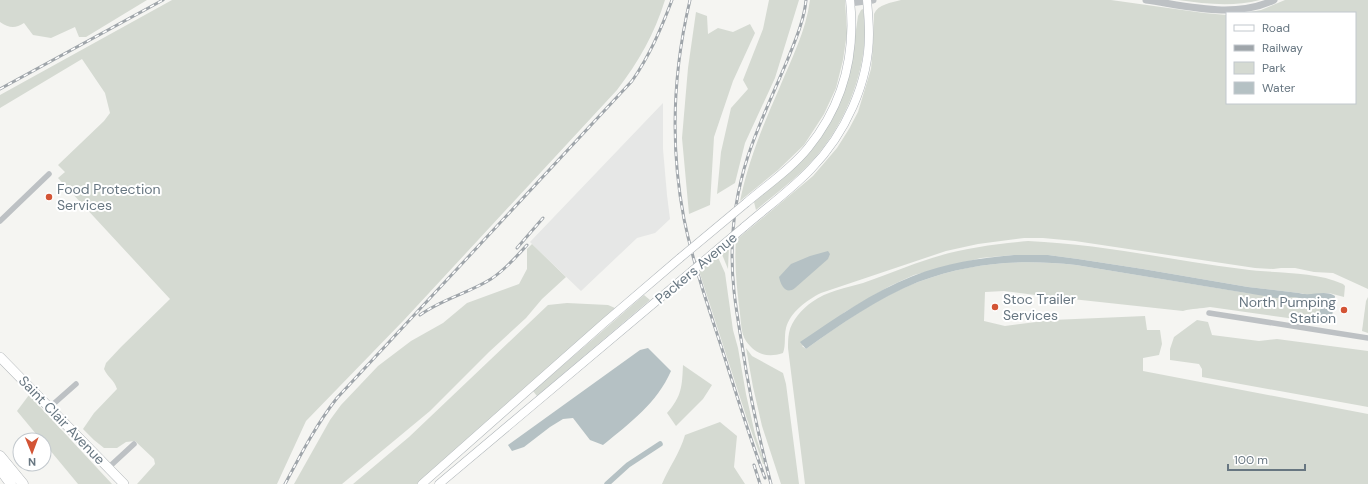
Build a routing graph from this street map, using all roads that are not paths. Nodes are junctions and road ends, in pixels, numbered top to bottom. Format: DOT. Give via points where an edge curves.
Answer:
graph roads {
  1 [pos="869,0"];
  2 [pos="1146,0"];
  3 [pos="1274,0"];
  4 [pos="850,2"];
  5 [pos="49,174"];
  6 [pos="0,221"];
  7 [pos="1210,313"];
  8 [pos="1368,338"];
  9 [pos="0,357"];
  10 [pos="76,384"];
  11 [pos="50,407"];
  12 [pos="134,444"];
  13 [pos="0,456"];
  14 [pos="108,468"];
  15 [pos="0,469"];
  16 [pos="11,484"];
  17 [pos="23,484"];
  18 [pos="124,484"];
  19 [pos="422,484"];
  20 [pos="439,484"];
  1 -- 4 [label="street"];
  1 -- 20 [label="main road, Packers Avenue, bridge" via="869,34 864,70 856,96 835,140 811,169"];
  2 -- 3 [label="street" via="1224,10 1249,8"];
  4 -- 19 [label="main road, Packers Avenue, bridge" via="852,33 848,65 831,113 808,149 604,323"];
  5 -- 6 [label="street"];
  7 -- 8 [label="street"];
  9 -- 11 [label="main road, Saint Clair Avenue"];
  10 -- 11 [label="street"];
  11 -- 14 [label="main road, Saint Clair Avenue"];
  12 -- 14 [label="street"];
  13 -- 17 [label="highway"];
  14 -- 18 [label="main road, Saint Clair Avenue"];
  15 -- 16 [label="highway"];
}
